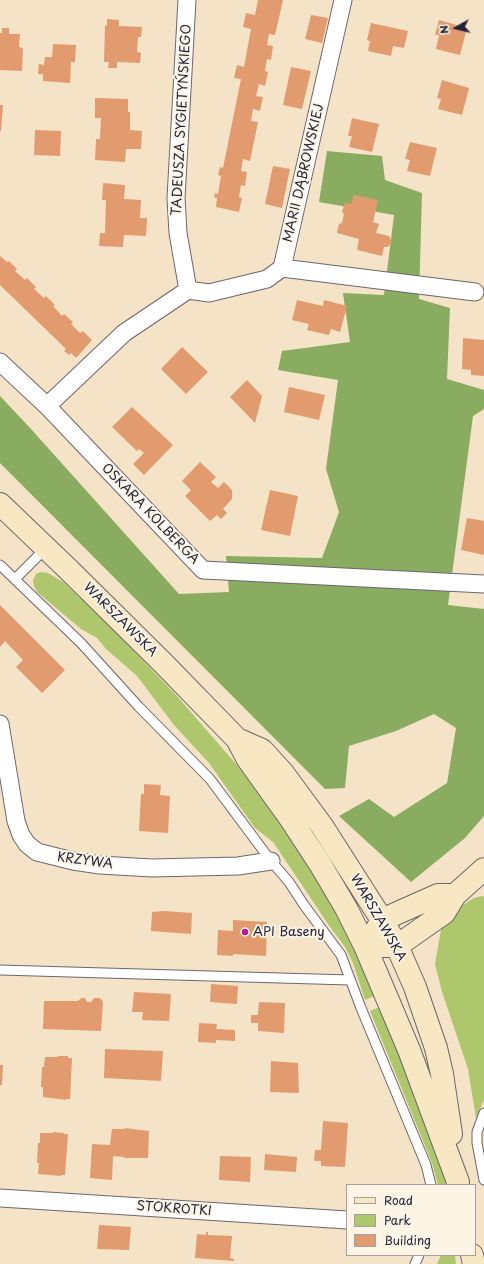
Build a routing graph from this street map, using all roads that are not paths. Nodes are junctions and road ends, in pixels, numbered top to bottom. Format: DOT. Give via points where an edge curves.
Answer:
graph roads {
  1 [pos="187,0"];
  2 [pos="343,0"];
  3 [pos="282,268"];
  4 [pos="188,290"];
  5 [pos="475,292"];
  6 [pos="0,362"];
  7 [pos="47,406"];
  8 [pos="0,504"];
  9 [pos="46,548"];
  10 [pos="0,565"];
  11 [pos="15,579"];
  12 [pos="484,584"];
  13 [pos="0,724"];
  14 [pos="237,739"];
  15 [pos="271,861"];
  16 [pos="482,875"];
  17 [pos="455,895"];
  18 [pos="382,920"];
  19 [pos="365,946"];
  20 [pos="397,946"];
  21 [pos="0,970"];
  22 [pos="350,980"];
  23 [pos="484,1113"];
  24 [pos="484,1180"];
  25 [pos="431,1184"];
  26 [pos="459,1184"];
  27 [pos="0,1198"];
  28 [pos="346,1220"];
  1 -- 4 [label="street, TADEUSZA SYGIETYŃSKIEGO" via="176,198 178,233"];
  2 -- 3 [label="street, MARII DĄBROWSKIEJ"];
  3 -- 4 [label="street" via="267,279 209,293"];
  3 -- 5 [label="street"];
  4 -- 7 [label="street" via="124,333"];
  6 -- 7 [label="street, OSKARA KOLBERGA"];
  7 -- 12 [label="street, OSKARA KOLBERGA" via="203,570"];
  8 -- 9 [label="main road, WARSZAWSKA"];
  9 -- 11 [label="lane"];
  9 -- 14 [label="main road, WARSZAWSKA"];
  10 -- 11 [label="lane"];
  11 -- 15 [label="lane" via="81,643 210,779"];
  13 -- 15 [label="street, KRZYWA" via="16,821 21,835 37,852 100,865 152,868 238,866"];
  14 -- 18 [label="main road, WARSZAWSKA" via="262,750 283,773 322,826"];
  14 -- 19 [label="main road, WARSZAWSKA" via="247,758 320,864"];
  15 -- 22 [label="lane" via="341,955"];
  16 -- 17 [label="main road"];
  17 -- 18 [label="main road" via="438,895"];
  17 -- 20 [label="main road" via="444,913"];
  18 -- 19 [label="main road"];
  18 -- 20 [label="main road, WARSZAWSKA"];
  19 -- 20 [label="main road"];
  19 -- 26 [label="main road, WARSZAWSKA" via="409,1050"];
  20 -- 26 [label="main road, WARSZAWSKA" via="436,1048"];
  21 -- 22 [label="lane"];
  22 -- 25 [label="lane" via="426,1165"];
  23 -- 24 [label="lane" via="477,1132"];
  27 -- 28 [label="street, STOKROTKI"];
}
